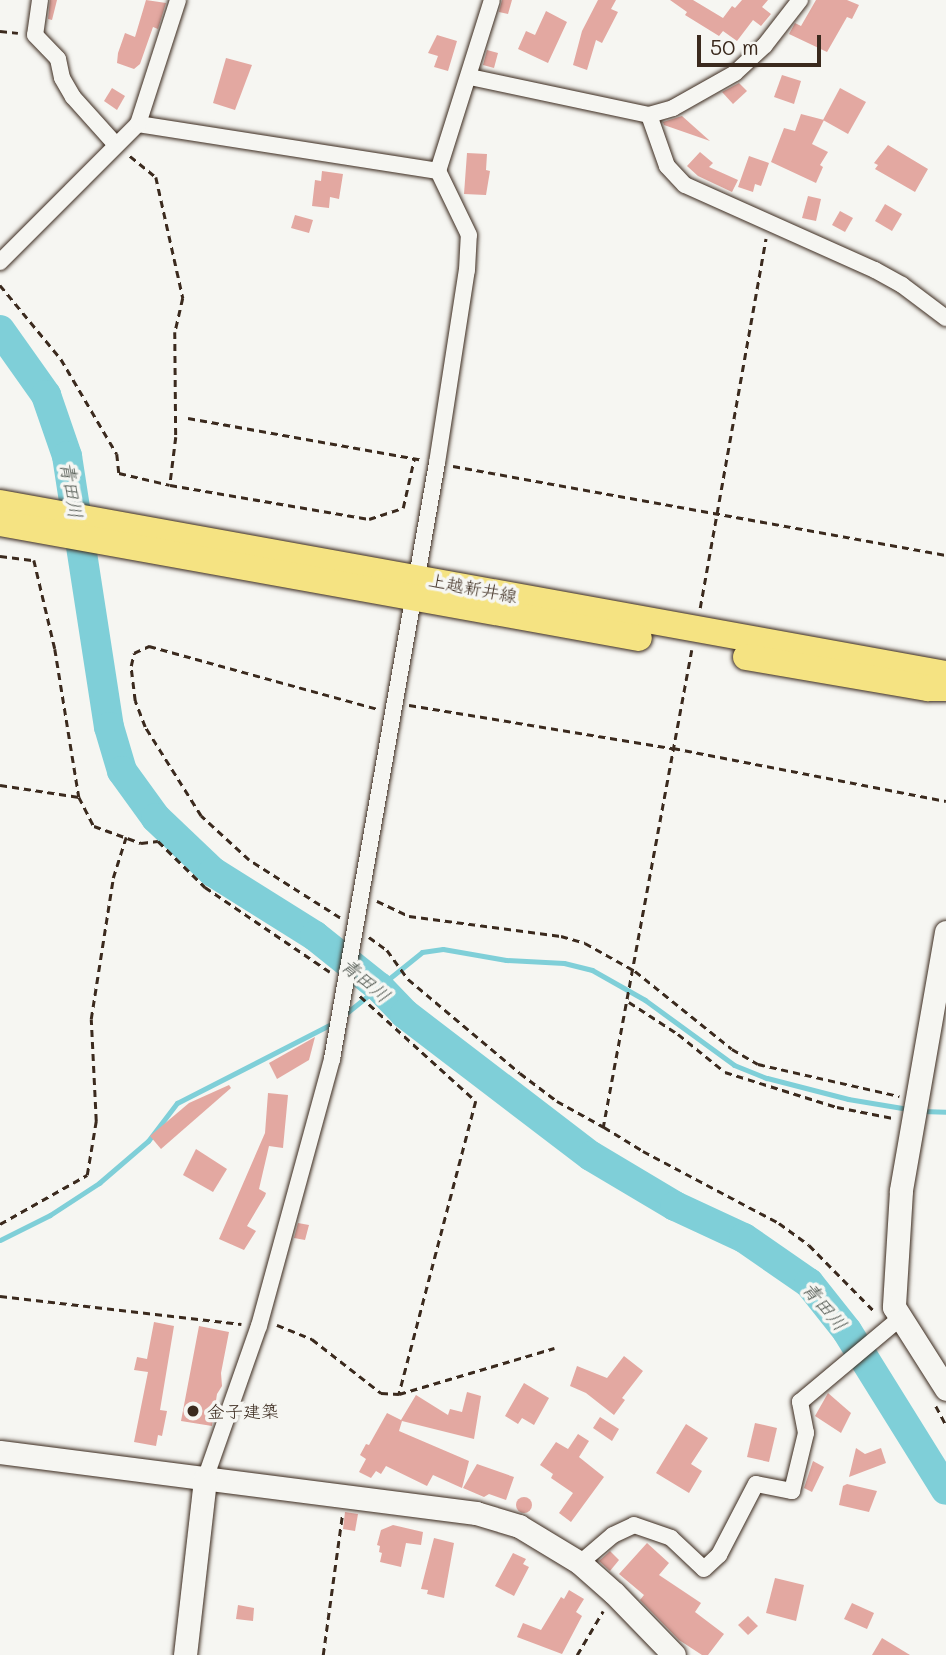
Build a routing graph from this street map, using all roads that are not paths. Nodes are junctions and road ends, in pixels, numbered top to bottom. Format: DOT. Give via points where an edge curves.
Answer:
graph roads {
  1 [pos="40,0"];
  2 [pos="178,0"];
  3 [pos="492,0"];
  4 [pos="800,0"];
  5 [pos="470,78"];
  6 [pos="649,115"];
  7 [pos="138,124"];
  8 [pos="116,145"];
  9 [pos="438,172"];
  10 [pos="0,262"];
  11 [pos="946,318"];
  12 [pos="8,515"];
  13 [pos="414,587"];
  14 [pos="694,639"];
  15 [pos="946,674"];
  16 [pos="946,688"];
  17 [pos="946,932"];
  18 [pos="895,1323"];
  19 [pos="946,1389"];
  20 [pos="0,1452"];
  21 [pos="205,1479"];
  22 [pos="580,1563"];
  23 [pos="185,1655"];
  24 [pos="674,1655"];
  1 -- 8 [label="street" via="35,35 58,59 73,97"];
  2 -- 7 [label="street"];
  3 -- 5 [label="street"];
  4 -- 6 [label="street" via="765,45 734,73 673,108"];
  5 -- 6 [label="street"];
  5 -- 9 [label="street"];
  6 -- 11 [label="street" via="663,158 685,185 902,285"];
  7 -- 8 [label="street"];
  7 -- 9 [label="street"];
  8 -- 10 [label="street"];
  9 -- 13 [label="street" via="463,218 469,251"];
  12 -- 13 [label="main road, 上越新井線"];
  13 -- 14 [label="main road, 上越新井線"];
  13 -- 21 [label="street" via="332,1059 260,1322"];
  14 -- 15 [label="main road, 上越新井線"];
  14 -- 16 [label="main road, 上越新井線"];
  17 -- 18 [label="street" via="901,1191"];
  18 -- 19 [label="street"];
  18 -- 22 [label="street" via="800,1402 806,1433 792,1491 756,1484 719,1555 704,1569 671,1538 634,1525 613,1535"];
  20 -- 21 [label="street"];
  21 -- 22 [label="street" via="476,1513 519,1526"];
  21 -- 23 [label="street"];
  22 -- 24 [label="street"];
}
